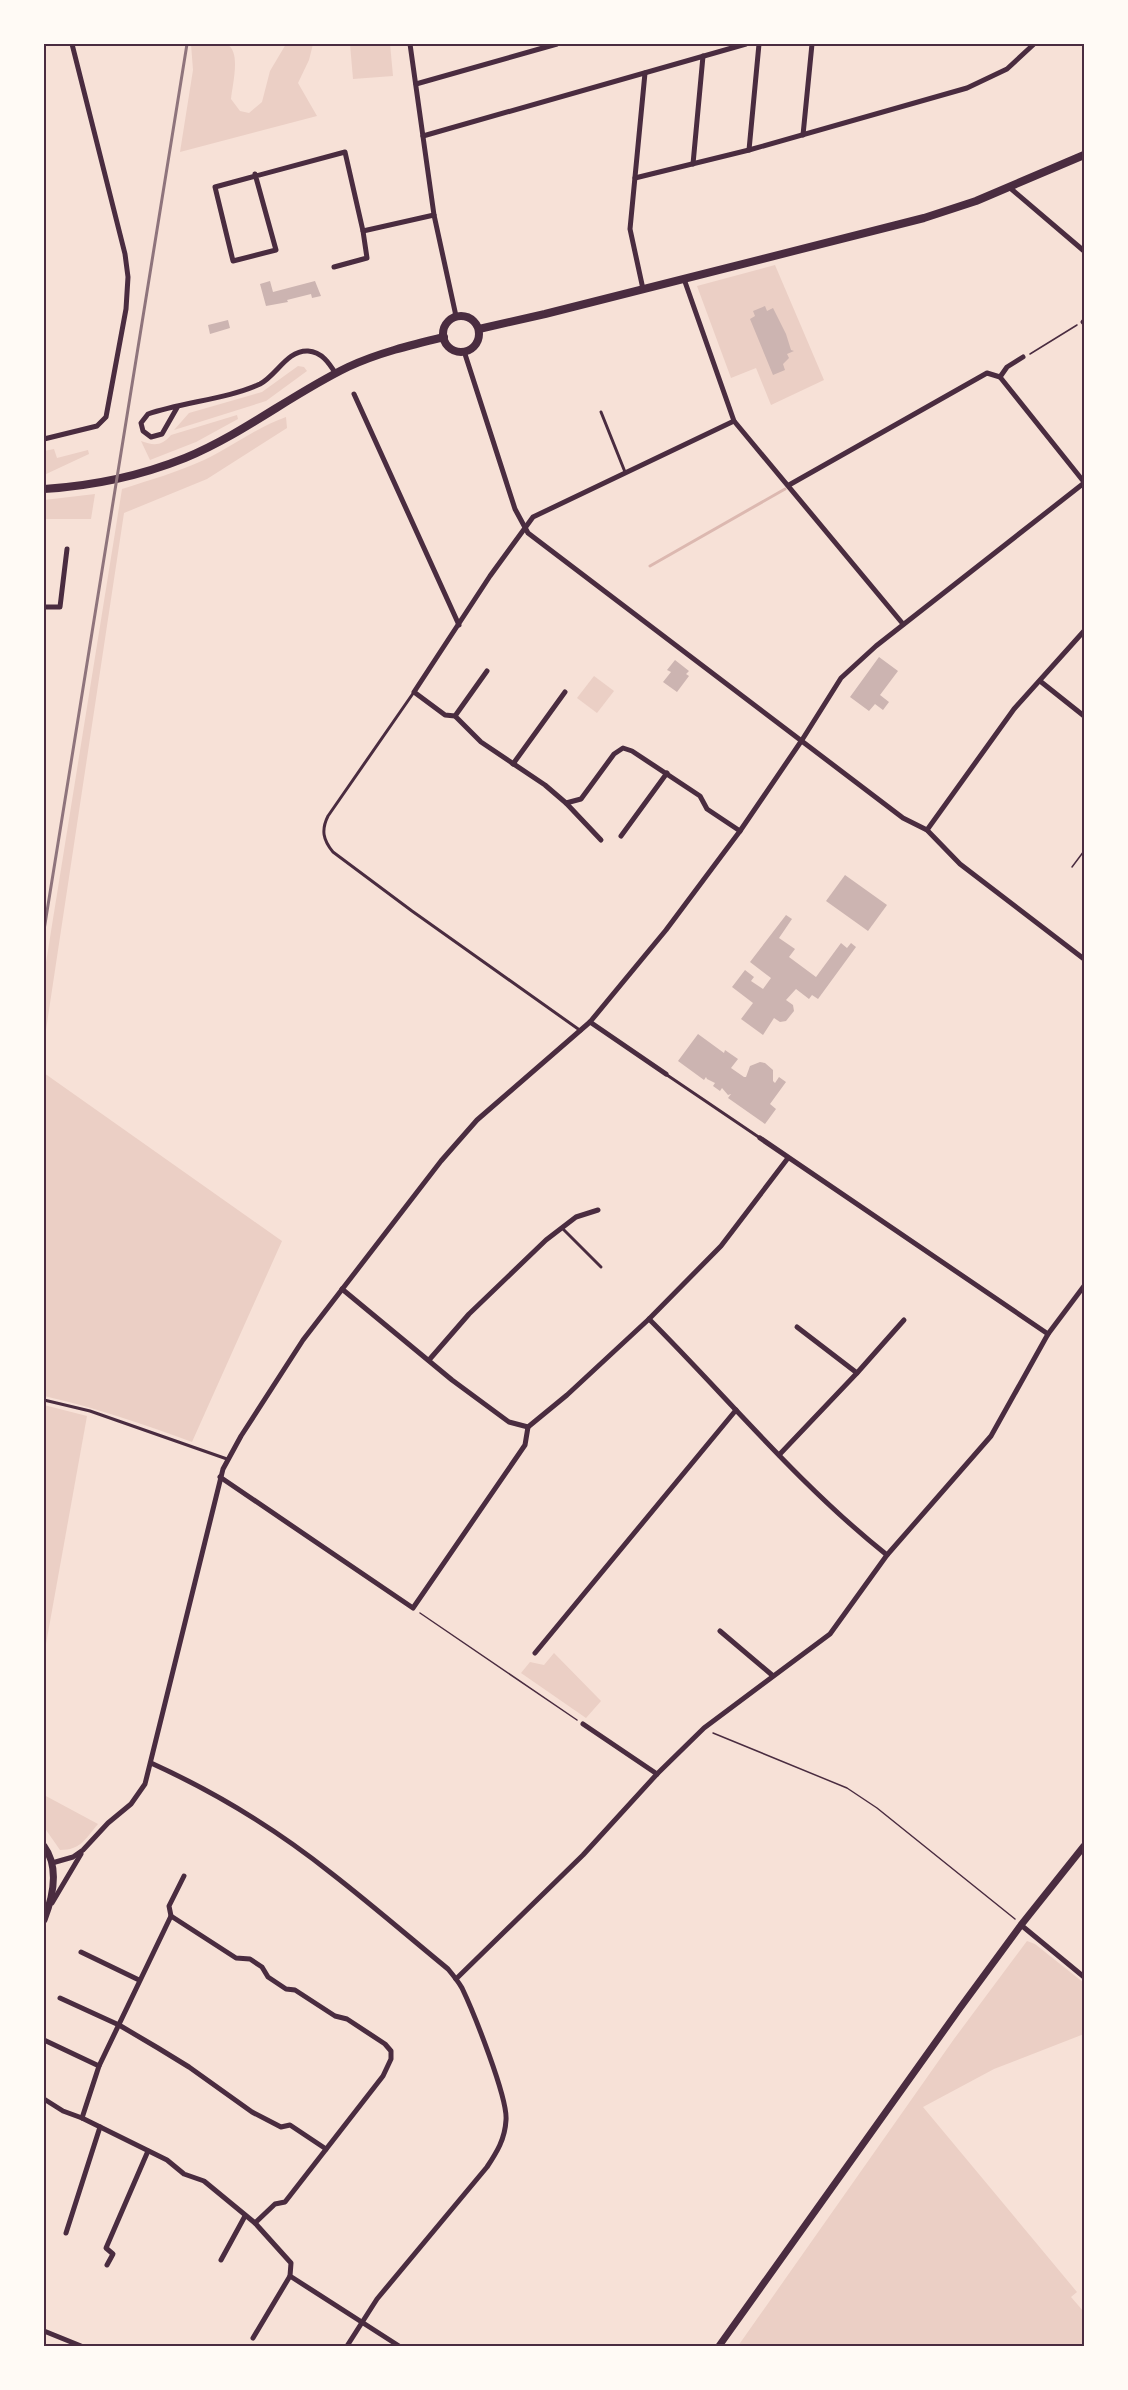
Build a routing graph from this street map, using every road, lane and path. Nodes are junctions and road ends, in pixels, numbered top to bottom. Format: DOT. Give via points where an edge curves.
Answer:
graph roads {
  1 [pos="72,44"];
  2 [pos="410,44"];
  3 [pos="556,44"];
  4 [pos="746,44"];
  5 [pos="759,44"];
  6 [pos="812,44"];
  7 [pos="1034,44"];
  8 [pos="703,56"];
  9 [pos="645,73"];
  10 [pos="416,84"];
  11 [pos="803,135"];
  12 [pos="423,136"];
  13 [pos="749,150"];
  14 [pos="1084,155"];
  15 [pos="693,164"];
  16 [pos="255,174"];
  17 [pos="635,178"];
  18 [pos="1009,187"];
  19 [pos="434,215"];
  20 [pos="363,231"];
  21 [pos="1084,251"];
  22 [pos="334,267"];
  23 [pos="684,279"];
  24 [pos="643,289"];
  25 [pos="456,316"];
  26 [pos="1084,321"];
  27 [pos="478,328"];
  28 [pos="444,337"];
  29 [pos="464,351"];
  30 [pos="1023,357"];
  31 [pos="336,374"];
  32 [pos="1000,377"];
  33 [pos="354,394"];
  34 [pos="178,406"];
  35 [pos="601,412"];
  36 [pos="734,420"];
  37 [pos="44,440"];
  38 [pos="625,472"];
  39 [pos="1084,482"];
  40 [pos="789,485"];
  41 [pos="44,489"];
  42 [pos="524,527"];
  43 [pos="67,549"];
  44 [pos="44,607"];
  45 [pos="903,624"];
  46 [pos="459,625"];
  47 [pos="1084,631"];
  48 [pos="487,671"];
  49 [pos="1040,681"];
  50 [pos="414,692"];
  51 [pos="565,692"];
  52 [pos="455,716"];
  53 [pos="1084,716"];
  54 [pos="802,740"];
  55 [pos="513,764"];
  56 [pos="667,773"];
  57 [pos="566,803"];
  58 [pos="927,830"];
  59 [pos="740,831"];
  60 [pos="621,836"];
  61 [pos="601,840"];
  62 [pos="1084,851"];
  63 [pos="1072,867"];
  64 [pos="1084,959"];
  65 [pos="591,1022"];
  66 [pos="580,1031"];
  67 [pos="666,1074"];
  68 [pos="760,1138"];
  69 [pos="788,1158"];
  70 [pos="598,1210"];
  71 [pos="560,1227"];
  72 [pos="601,1267"];
  73 [pos="1084,1286"];
  74 [pos="342,1289"];
  75 [pos="649,1319"];
  76 [pos="904,1320"];
  77 [pos="797,1327"];
  78 [pos="1048,1334"];
  79 [pos="429,1360"];
  80 [pos="857,1373"];
  81 [pos="44,1400"];
  82 [pos="736,1410"];
  83 [pos="528,1427"];
  84 [pos="779,1455"];
  85 [pos="227,1459"];
  86 [pos="220,1477"];
  87 [pos="887,1555"];
  88 [pos="413,1608"];
  89 [pos="720,1631"];
  90 [pos="535,1653"];
  91 [pos="772,1675"];
  92 [pos="583,1724"];
  93 [pos="704,1728"];
  94 [pos="151,1763"];
  95 [pos="657,1774"];
  96 [pos="44,1846"];
  97 [pos="1084,1846"];
  98 [pos="83,1850"];
  99 [pos="52,1863"];
  100 [pos="184,1876"];
  101 [pos="49,1907"];
  102 [pos="171,1916"];
  103 [pos="44,1920"];
  104 [pos="1021,1924"];
  105 [pos="81,1952"];
  106 [pos="1084,1977"];
  107 [pos="456,1979"];
  108 [pos="139,1980"];
  109 [pos="60,1998"];
  110 [pos="119,2025"];
  111 [pos="44,2040"];
  112 [pos="99,2066"];
  113 [pos="44,2099"];
  114 [pos="82,2118"];
  115 [pos="100,2127"];
  116 [pos="326,2149"];
  117 [pos="148,2151"];
  118 [pos="246,2216"];
  119 [pos="255,2223"];
  120 [pos="66,2233"];
  121 [pos="221,2260"];
  122 [pos="107,2265"];
  123 [pos="290,2276"];
  124 [pos="362,2323"];
  125 [pos="44,2331"];
  126 [pos="253,2338"];
  127 [pos="81,2346"];
  128 [pos="347,2346"];
  129 [pos="399,2346"];
  130 [pos="718,2346"];
  1 -- 37 [label="street" via="128,277 124,320 103,422"];
  2 -- 10 [label="street"];
  3 -- 10 [label="street"];
  4 -- 8 [label="street"];
  5 -- 13 [label="street"];
  6 -- 11 [label="street"];
  7 -- 11 [label="street" via="1007,69 977,85"];
  8 -- 9 [label="street"];
  8 -- 15 [label="street"];
  9 -- 12 [label="street"];
  9 -- 17 [label="street"];
  10 -- 12 [label="street"];
  11 -- 13 [label="street"];
  12 -- 19 [label="street"];
  13 -- 15 [label="street"];
  14 -- 18 [label="main road"];
  15 -- 17 [label="street"];
  16 -- 16 [label="street" via="215,187 233,261 276,250"];
  16 -- 20 [label="street" via="345,152"];
  17 -- 24 [label="street" via="630,229"];
  18 -- 21 [label="street"];
  18 -- 23 [label="main road" via="924,219"];
  19 -- 20 [label="street"];
  19 -- 25 [label="street"];
  20 -- 22 [label="street" via="367,258"];
  23 -- 24 [label="main road"];
  23 -- 36 [label="street"];
  24 -- 27 [label="main road"];
  25 -- 27 [label="main road" via="467,317"];
  25 -- 28 [label="main road" via="445,327"];
  26 -- 30 [label="path"];
  27 -- 29 [label="main road" via="478,341"];
  28 -- 29 [label="main road" via="453,350"];
  28 -- 31 [label="main road" via="385,353"];
  29 -- 42 [label="street"];
  30 -- 32 [label="street"];
  31 -- 34 [label="street" via="323,357 300,352 261,383"];
  31 -- 41 [label="main road" via="188,457 140,473"];
  32 -- 39 [label="street"];
  32 -- 40 [label="street" via="987,373"];
  33 -- 46 [label="street"];
  34 -- 34 [label="street" via="162,434 151,437 143,431 141,423 148,414"];
  35 -- 38 [label="lane"];
  36 -- 38 [label="street"];
  36 -- 40 [label="street"];
  38 -- 42 [label="street" via="544,510"];
  39 -- 45 [label="street"];
  40 -- 45 [label="street"];
  42 -- 46 [label="street"];
  42 -- 54 [label="street"];
  43 -- 44 [label="street" via="60,607"];
  45 -- 54 [label="street" via="841,678"];
  46 -- 50 [label="street"];
  47 -- 49 [label="street"];
  48 -- 52 [label="street"];
  49 -- 53 [label="street"];
  49 -- 58 [label="street"];
  50 -- 52 [label="street"];
  50 -- 66 [label="lane" via="328,816 325,840 333,852"];
  51 -- 55 [label="street"];
  52 -- 55 [label="street"];
  54 -- 58 [label="street" via="903,818"];
  54 -- 59 [label="street"];
  55 -- 57 [label="street"];
  56 -- 57 [label="street" via="623,748 614,754 581,799"];
  56 -- 59 [label="street" via="700,796 707,809"];
  56 -- 60 [label="street"];
  57 -- 61 [label="street"];
  58 -- 64 [label="street" via="960,864"];
  59 -- 65 [label="street"];
  62 -- 63 [label="path"];
  65 -- 66 [label="street"];
  65 -- 67 [label="street"];
  66 -- 74 [label="street" via="472,1125"];
  67 -- 68 [label="lane"];
  68 -- 69 [label="street"];
  69 -- 75 [label="street" via="722,1246"];
  69 -- 78 [label="street"];
  70 -- 71 [label="street"];
  71 -- 72 [label="lane"];
  71 -- 79 [label="street" via="475,1308"];
  73 -- 78 [label="street"];
  74 -- 79 [label="street"];
  74 -- 85 [label="street" via="303,1340"];
  75 -- 82 [label="street"];
  75 -- 83 [label="street"];
  76 -- 80 [label="street"];
  77 -- 80 [label="street"];
  78 -- 87 [label="street" via="991,1436"];
  79 -- 83 [label="street" via="509,1422"];
  80 -- 84 [label="street"];
  81 -- 85 [label="lane" via="90,1411"];
  82 -- 84 [label="street"];
  82 -- 90 [label="street"];
  83 -- 88 [label="street" via="525,1445"];
  84 -- 87 [label="street" via="848,1524"];
  85 -- 86 [label="street"];
  86 -- 88 [label="street"];
  86 -- 94 [label="street"];
  87 -- 91 [label="street" via="830,1634"];
  88 -- 92 [label="path"];
  89 -- 91 [label="street"];
  91 -- 93 [label="street"];
  92 -- 95 [label="street"];
  93 -- 95 [label="street"];
  93 -- 104 [label="path" via="847,1788"];
  94 -- 98 [label="street" via="138,1796"];
  94 -- 107 [label="street" via="265,1826 330,1871"];
  95 -- 107 [label="street" via="583,1855"];
  96 -- 99 [label="street"];
  97 -- 104 [label="street"];
  98 -- 99 [label="street"];
  98 -- 101 [label="street"];
  99 -- 101 [label="street"];
  100 -- 102 [label="street" via="169,1906"];
  101 -- 103 [label="street"];
  102 -- 108 [label="street"];
  102 -- 116 [label="street" via="236,1958 250,1959 286,1989 295,1990 386,2044 391,2059 383,2076"];
  104 -- 106 [label="street"];
  104 -- 130 [label="street"];
  105 -- 108 [label="street"];
  107 -- 124 [label="street" via="504,2102 504,2134 487,2167 399,2271"];
  108 -- 110 [label="street"];
  109 -- 110 [label="street"];
  110 -- 112 [label="street"];
  110 -- 116 [label="street" via="189,2067 252,2112 281,2127 290,2125"];
  111 -- 112 [label="street"];
  112 -- 114 [label="street"];
  113 -- 114 [label="street"];
  114 -- 115 [label="street"];
  115 -- 117 [label="street"];
  115 -- 120 [label="street"];
  116 -- 119 [label="street" via="285,2202 275,2204"];
  117 -- 118 [label="street" via="184,2174 204,2181"];
  117 -- 122 [label="street" via="106,2248 113,2254"];
  118 -- 119 [label="street"];
  118 -- 121 [label="street"];
  119 -- 123 [label="street" via="291,2263"];
  123 -- 124 [label="street"];
  123 -- 126 [label="street"];
  124 -- 128 [label="street"];
  124 -- 129 [label="street"];
  125 -- 127 [label="street"];
}
